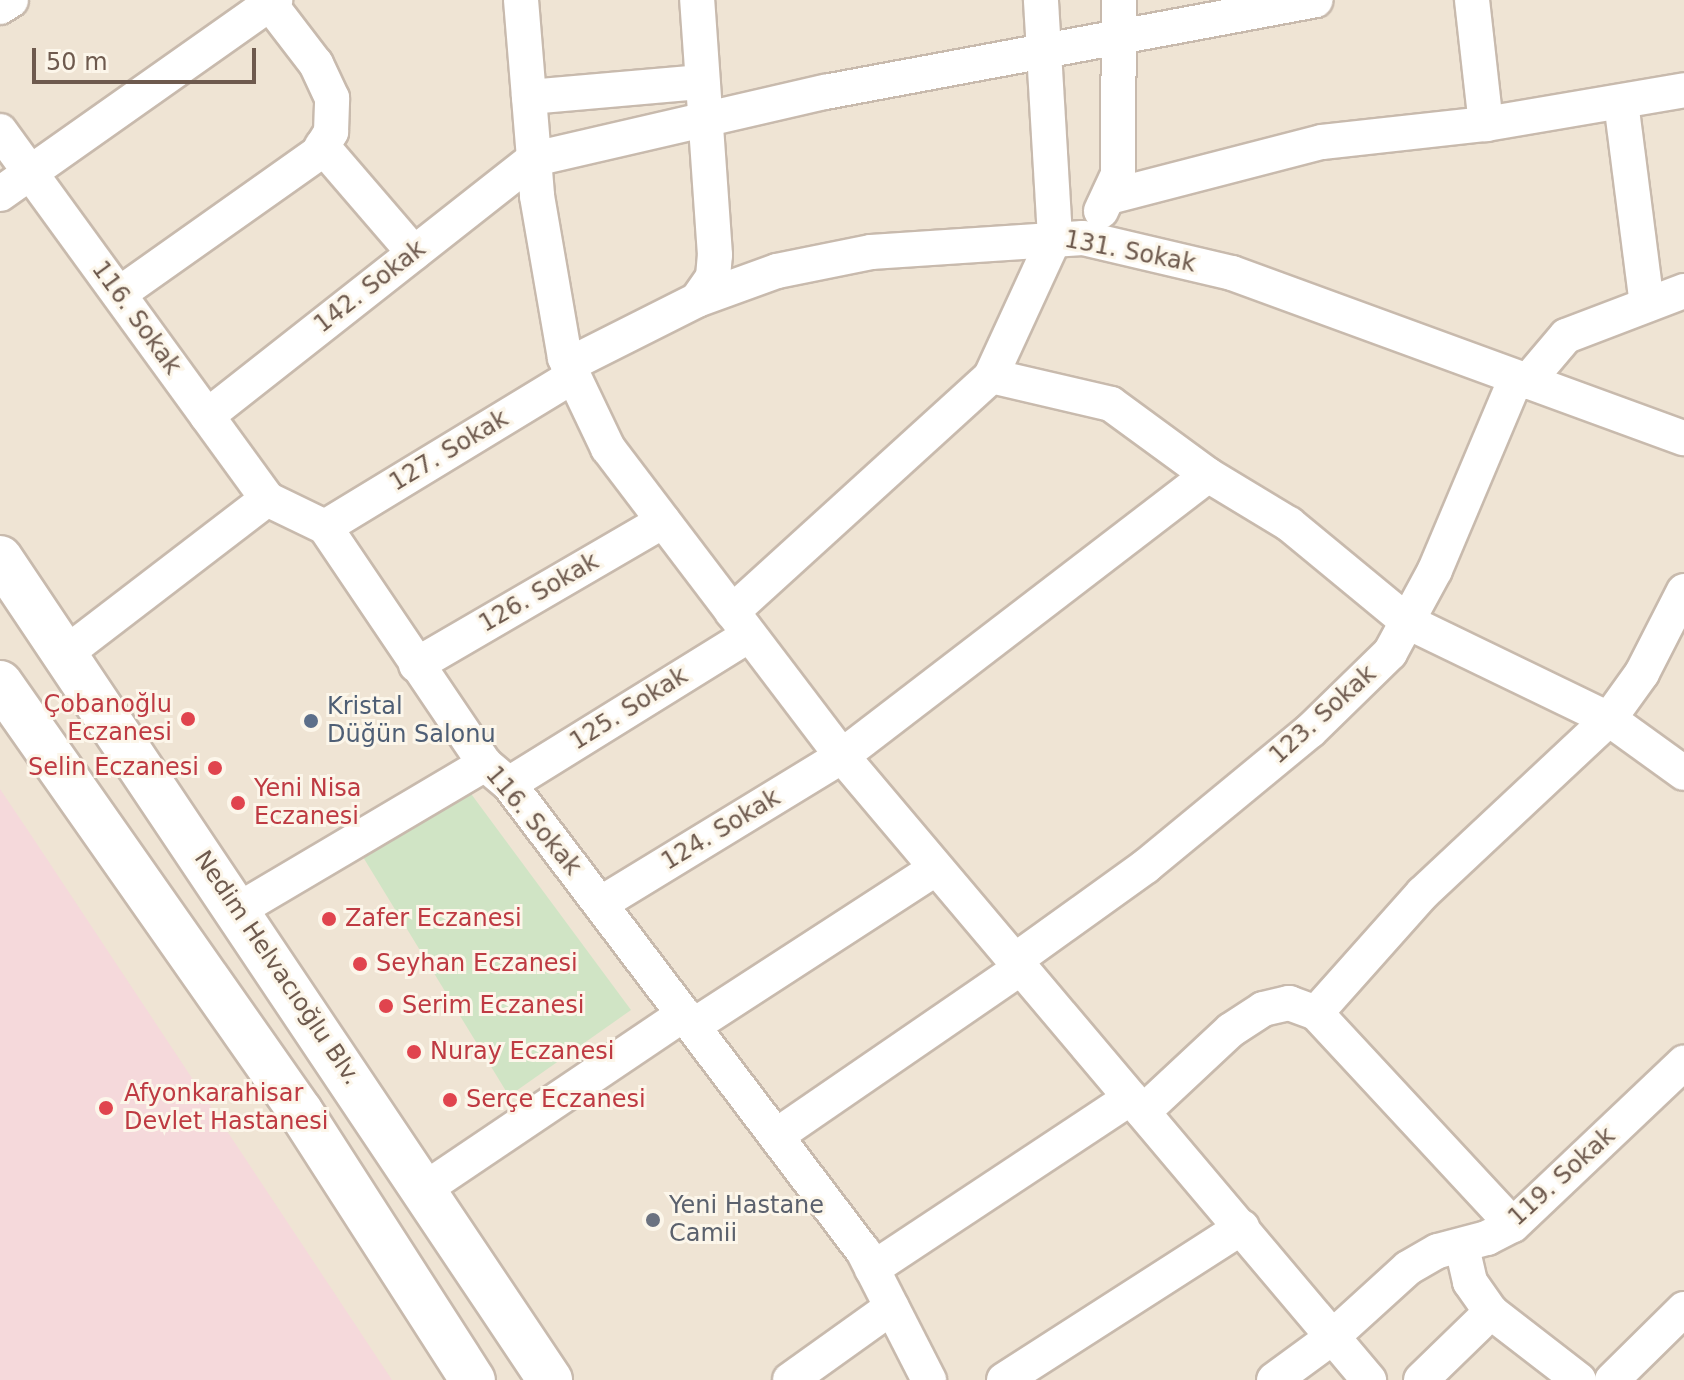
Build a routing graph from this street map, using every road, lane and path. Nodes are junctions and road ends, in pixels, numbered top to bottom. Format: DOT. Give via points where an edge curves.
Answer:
graph roads {
  1 [pos="11,0"];
  2 [pos="521,0"];
  3 [pos="697,0"];
  4 [pos="1041,0"];
  5 [pos="1119,0"];
  6 [pos="1315,0"];
  7 [pos="1472,0"];
  8 [pos="273,2"];
  9 [pos="0,7"];
  10 [pos="1122,37"];
  11 [pos="1047,51"];
  12 [pos="702,82"];
  13 [pos="1684,90"];
  14 [pos="529,97"];
  15 [pos="1621,102"];
  16 [pos="704,121"];
  17 [pos="1486,124"];
  18 [pos="0,131"];
  19 [pos="322,146"];
  20 [pos="534,159"];
  21 [pos="31,173"];
  22 [pos="0,194"];
  23 [pos="1109,197"];
  24 [pos="1069,238"];
  25 [pos="414,253"];
  26 [pos="1684,291"];
  27 [pos="119,294"];
  28 [pos="697,300"];
  29 [pos="1647,304"];
  30 [pos="571,370"];
  31 [pos="991,376"];
  32 [pos="1521,380"];
  33 [pos="207,416"];
  34 [pos="1684,438"];
  35 [pos="1208,475"];
  36 [pos="267,499"];
  37 [pos="663,521"];
  38 [pos="325,527"];
  39 [pos="0,558"];
  40 [pos="1684,591"];
  41 [pos="1408,622"];
  42 [pos="741,623"];
  43 [pos="65,654"];
  44 [pos="416,665"];
  45 [pos="0,683"];
  46 [pos="1609,719"];
  47 [pos="842,756"];
  48 [pos="1684,773"];
  49 [pos="497,774"];
  50 [pos="935,869"];
  51 [pos="600,904"];
  52 [pos="238,910"];
  53 [pos="1017,964"];
  54 [pos="1316,1013"];
  55 [pos="688,1020"];
  56 [pos="1684,1063"];
  57 [pos="1137,1105"];
  58 [pos="776,1136"];
  59 [pos="426,1188"];
  60 [pos="1513,1225"];
  61 [pos="1242,1227"];
  62 [pos="1462,1247"];
  63 [pos="872,1269"];
  64 [pos="892,1307"];
  65 [pos="1684,1309"];
  66 [pos="1491,1312"];
  67 [pos="1330,1339"];
  68 [pos="473,1380"];
  69 [pos="550,1380"];
  70 [pos="790,1380"];
  71 [pos="929,1380"];
  72 [pos="1004,1380"];
  73 [pos="1274,1380"];
  74 [pos="1369,1380"];
  75 [pos="1421,1380"];
  76 [pos="1579,1380"];
  77 [pos="1612,1380"];
  1 -- 9 [label="street"];
  2 -- 14 [label="street"];
  3 -- 12 [label="street"];
  4 -- 11 [label="street"];
  5 -- 10 [label="street"];
  6 -- 10 [label="street"];
  7 -- 17 [label="street"];
  8 -- 19 [label="street" via="316,64 332,98 331,132"];
  8 -- 21 [label="street"];
  10 -- 11 [label="street"];
  10 -- 23 [label="street" via="1118,175"];
  11 -- 16 [label="street" via="825,92"];
  11 -- 24 [label="street"];
  12 -- 14 [label="street"];
  12 -- 16 [label="street"];
  13 -- 15 [label="street"];
  14 -- 20 [label="street"];
  15 -- 17 [label="street"];
  15 -- 29 [label="street"];
  16 -- 20 [label="street"];
  16 -- 28 [label="street" via="715,255 713,277"];
  17 -- 23 [label="street" via="1322,142"];
  18 -- 21 [label="street, 116. Sokak"];
  19 -- 25 [label="street"];
  19 -- 27 [label="street"];
  20 -- 25 [label="street, 142. Sokak"];
  20 -- 30 [label="street"];
  21 -- 22 [label="street"];
  21 -- 27 [label="street, 116. Sokak"];
  23 -- 24 [label="street"];
  24 -- 28 [label="street, 131. Sokak" via="871,252 777,271"];
  24 -- 31 [label="street"];
  24 -- 32 [label="street, 131. Sokak" via="1232,273"];
  25 -- 33 [label="street, 142. Sokak"];
  26 -- 29 [label="street, 123. Sokak"];
  27 -- 33 [label="street, 116. Sokak"];
  28 -- 30 [label="street, 131. Sokak"];
  29 -- 32 [label="street, 123. Sokak" via="1566,336"];
  30 -- 37 [label="street" via="608,448"];
  30 -- 38 [label="street, 127. Sokak"];
  31 -- 35 [label="street" via="1111,404"];
  31 -- 42 [label="street, 125. Sokak"];
  32 -- 34 [label="street, 131. Sokak"];
  32 -- 41 [label="street, 123. Sokak"];
  33 -- 36 [label="street, 116. Sokak"];
  35 -- 41 [label="street" via="1289,524"];
  35 -- 47 [label="street, 124. Sokak"];
  36 -- 38 [label="street, 116. Sokak"];
  36 -- 43 [label="street"];
  37 -- 42 [label="street"];
  37 -- 44 [label="street, 126. Sokak"];
  38 -- 44 [label="street, 116. Sokak"];
  39 -- 43 [label="main road, Nedim Helvacıoğlu Blv."];
  40 -- 46 [label="street" via="1642,673"];
  41 -- 46 [label="street"];
  41 -- 53 [label="street, 123. Sokak" via="1390,653 1310,731"];
  42 -- 47 [label="street"];
  42 -- 49 [label="street, 125. Sokak"];
  43 -- 52 [label="main road, Nedim Helvacıoğlu Blv."];
  44 -- 49 [label="street, 116. Sokak"];
  45 -- 68 [label="main road" via="300,1111"];
  46 -- 48 [label="street"];
  46 -- 54 [label="street" via="1423,893"];
  47 -- 50 [label="street"];
  47 -- 51 [label="street, 124. Sokak"];
  49 -- 51 [label="street, 116. Sokak"];
  49 -- 52 [label="street, 125. Sokak"];
  50 -- 53 [label="street"];
  50 -- 55 [label="street"];
  51 -- 55 [label="street, 116. Sokak"];
  52 -- 59 [label="main road, Nedim Helvacıoğlu Blv."];
  53 -- 57 [label="street"];
  53 -- 58 [label="street, 123. Sokak"];
  54 -- 57 [label="street" via="1289,1003 1263,1009"];
  54 -- 60 [label="street"];
  55 -- 58 [label="street, 116. Sokak"];
  55 -- 59 [label="street"];
  56 -- 60 [label="street, 119. Sokak"];
  57 -- 61 [label="street"];
  57 -- 63 [label="street"];
  58 -- 63 [label="street, 116. Sokak"];
  59 -- 69 [label="main road, Nedim Helvacıoğlu Blv."];
  60 -- 62 [label="street, 119. Sokak"];
  61 -- 67 [label="street"];
  61 -- 72 [label="street"];
  62 -- 66 [label="street" via="1470,1282"];
  62 -- 67 [label="street, 119. Sokak" via="1438,1251 1408,1268"];
  63 -- 64 [label="street, 116. Sokak"];
  64 -- 70 [label="street"];
  64 -- 71 [label="street, 116. Sokak"];
  65 -- 77 [label="street"];
  66 -- 75 [label="street"];
  66 -- 76 [label="street"];
  67 -- 73 [label="street, 119. Sokak"];
  67 -- 74 [label="street"];
}
